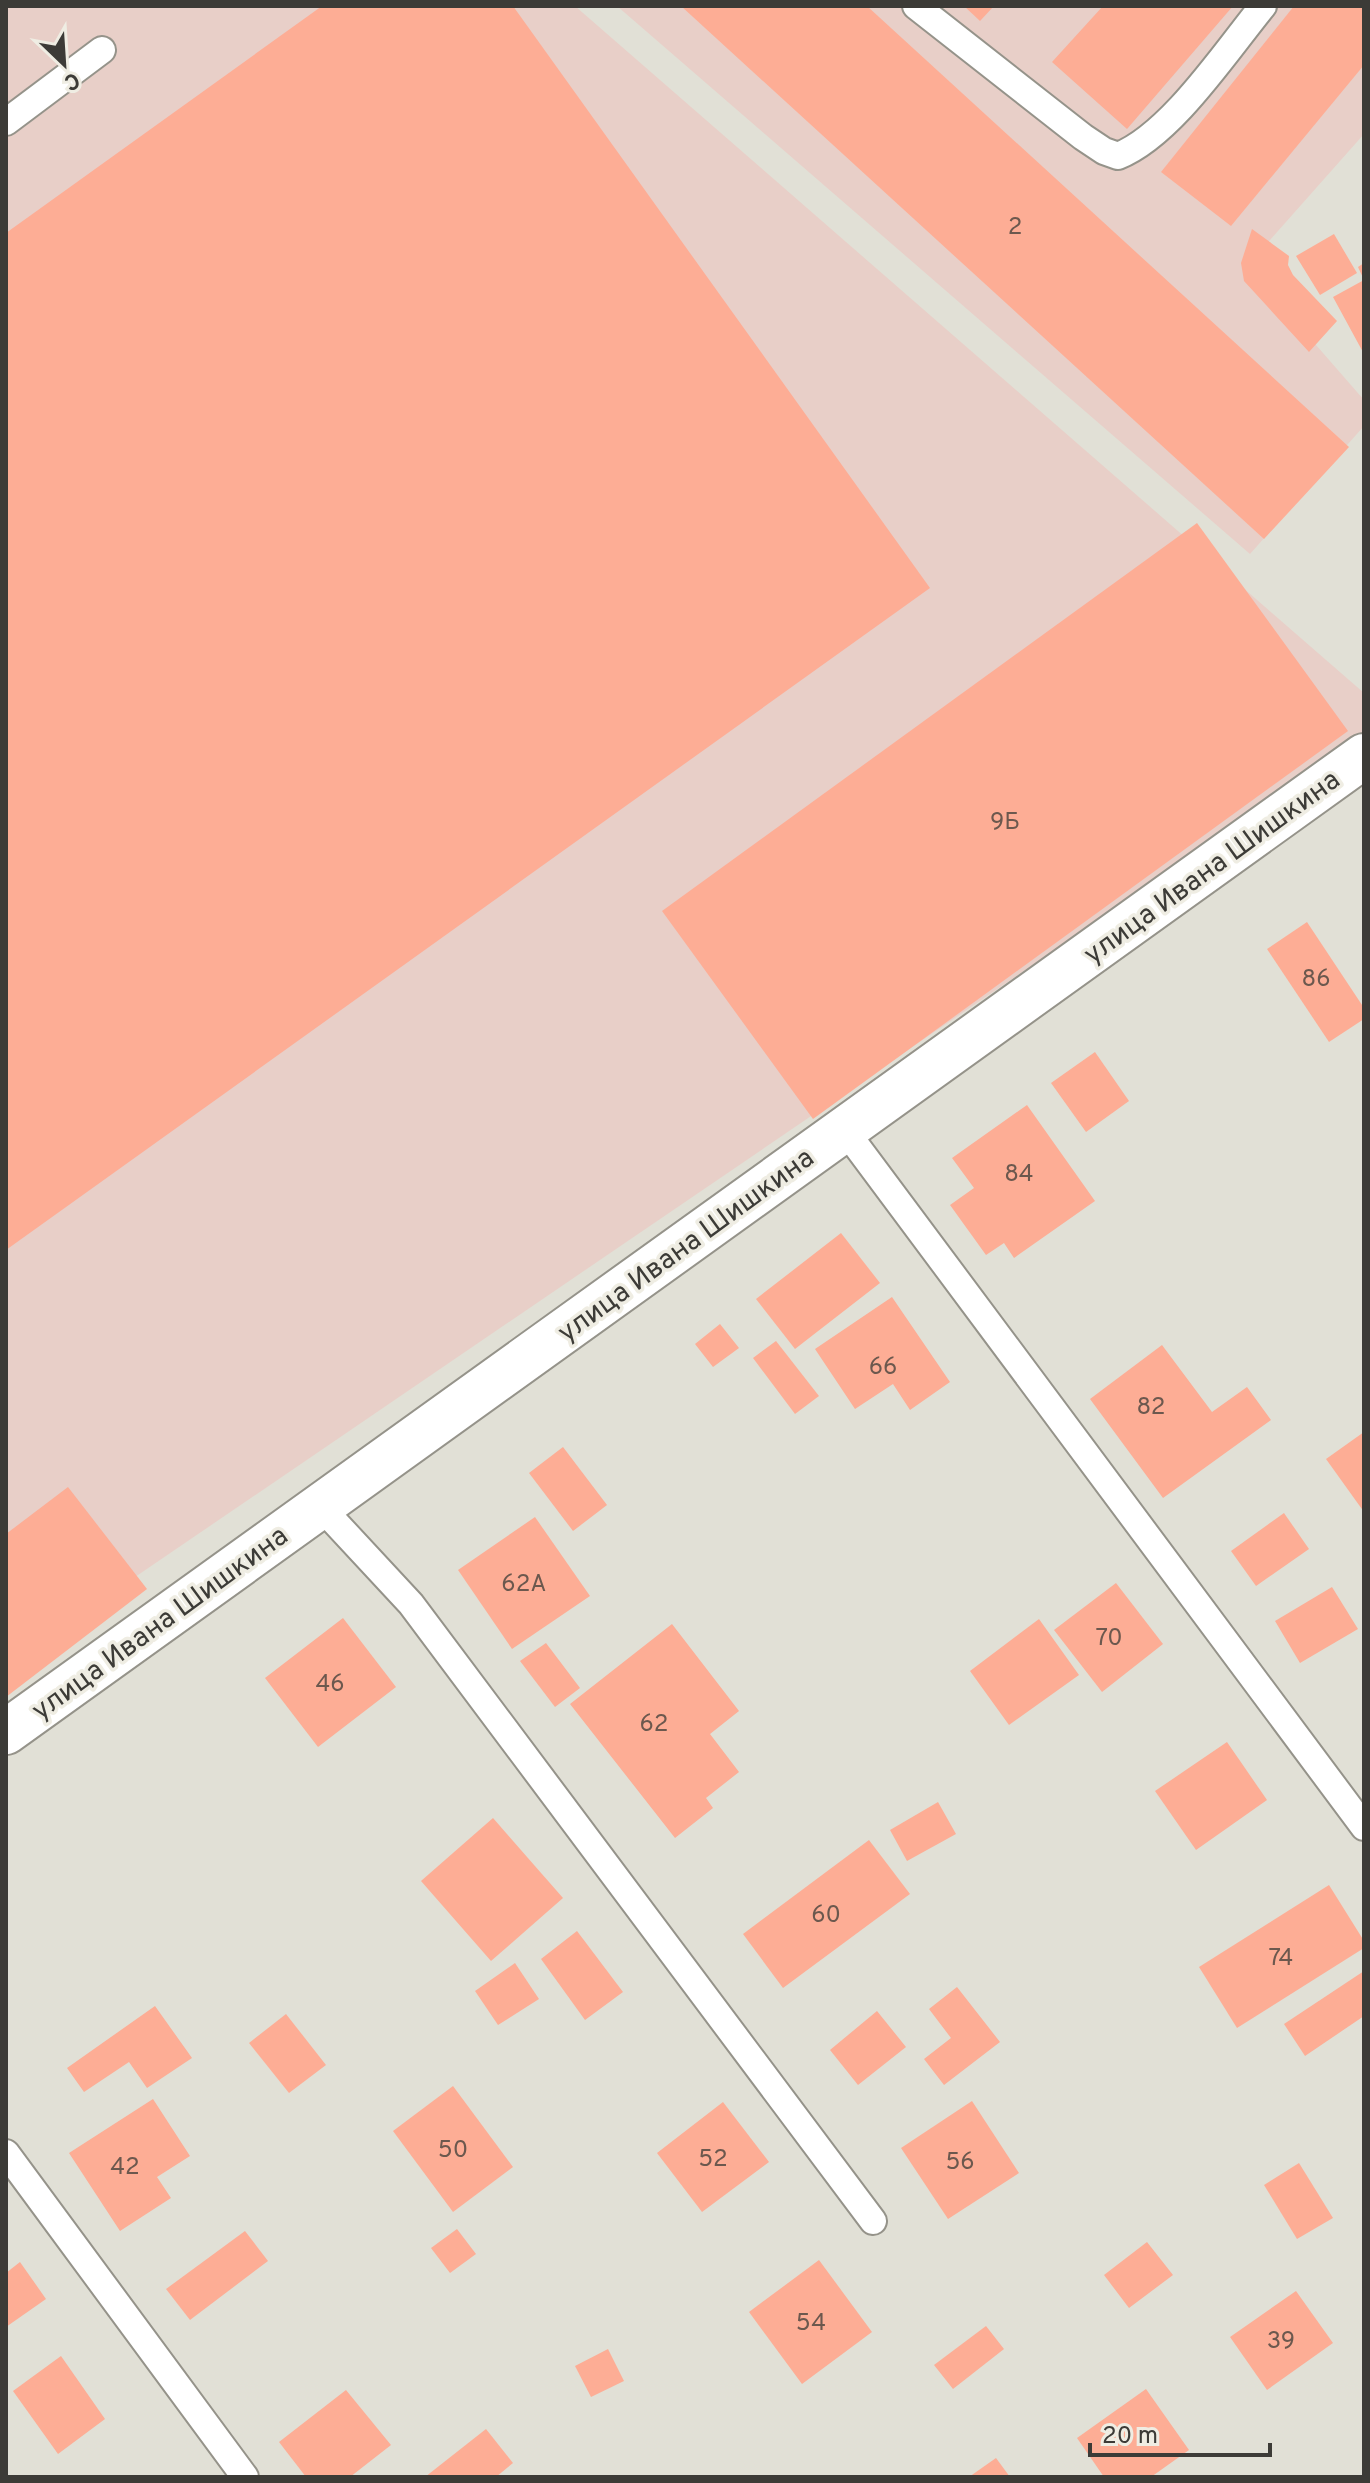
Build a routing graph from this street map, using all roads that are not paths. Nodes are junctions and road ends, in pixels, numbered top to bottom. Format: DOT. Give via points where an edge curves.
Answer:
graph roads {
  1 [pos="916,6"];
  2 [pos="1263,6"];
  3 [pos="102,50"];
  4 [pos="6,122"];
  5 [pos="1364,756"];
  6 [pos="844,1129"];
  7 [pos="320,1506"];
  8 [pos="6,1732"];
  9 [pos="1364,1827"];
  10 [pos="6,2153"];
  11 [pos="873,2221"];
  12 [pos="245,2477"];
  1 -- 2 [label="lane" via="1083,137 1118,156 1168,120"];
  3 -- 4 [label="lane"];
  5 -- 6 [label="street, улица Ивана Шишкина"];
  6 -- 7 [label="street, улица Ивана Шишкина"];
  6 -- 9 [label="lane"];
  7 -- 8 [label="street, улица Ивана Шишкина"];
  7 -- 11 [label="lane" via="421,1616"];
  10 -- 12 [label="lane"];
}
